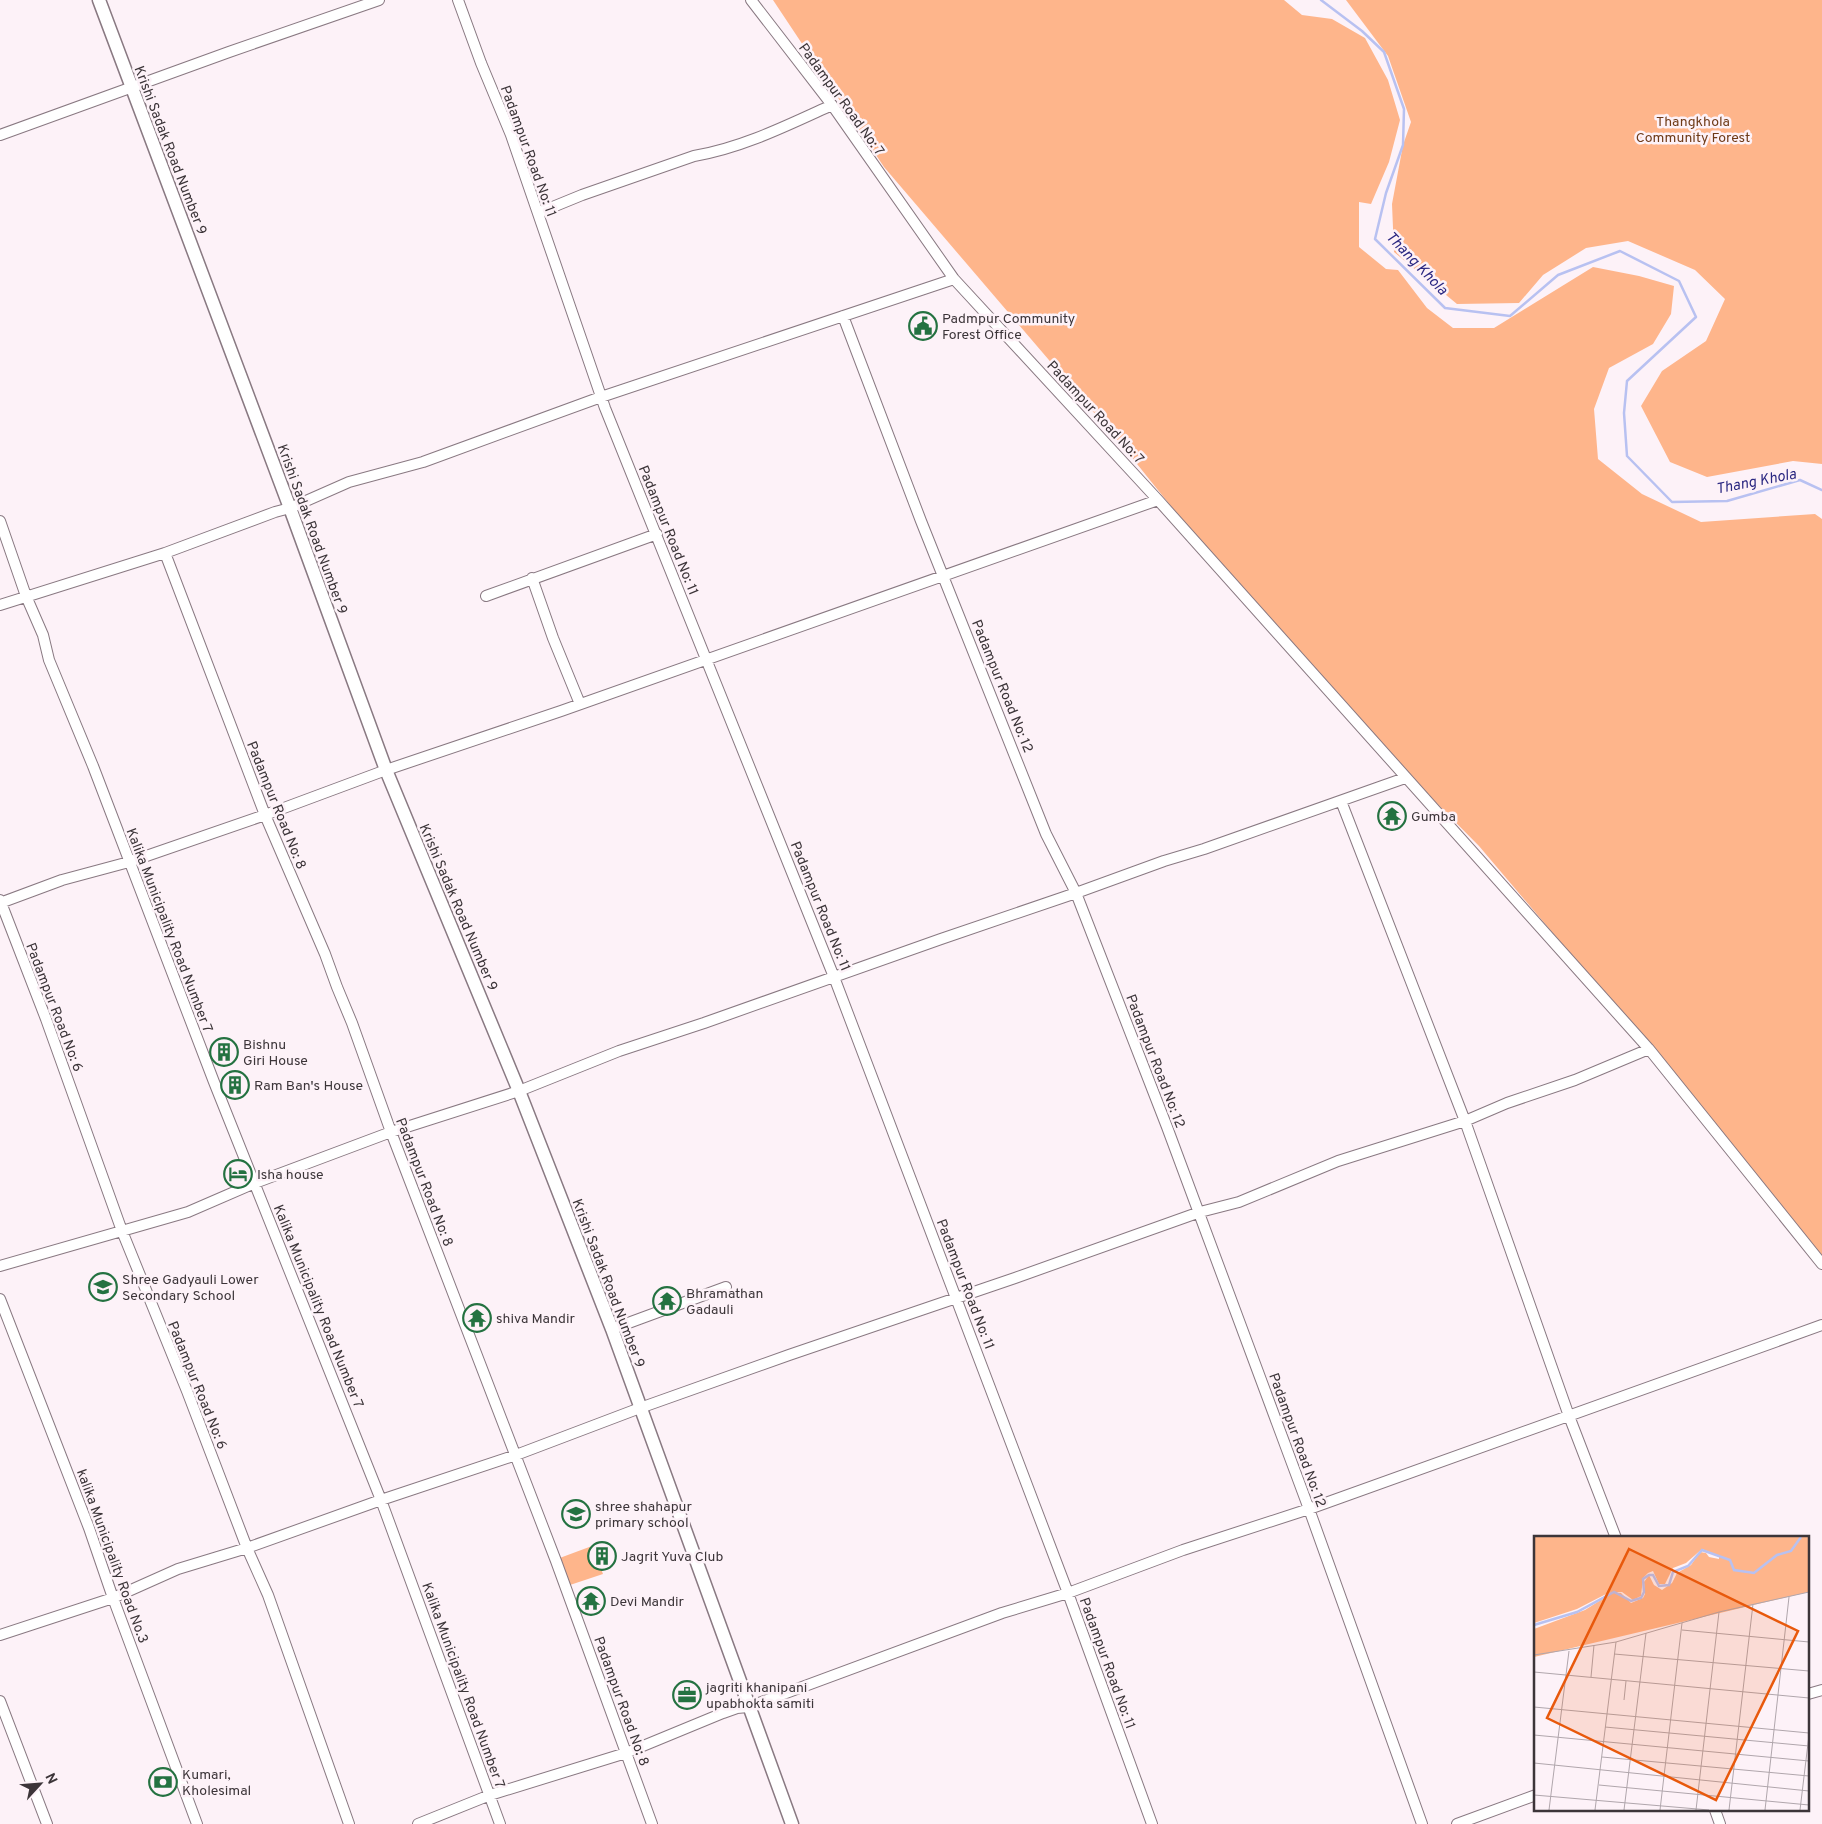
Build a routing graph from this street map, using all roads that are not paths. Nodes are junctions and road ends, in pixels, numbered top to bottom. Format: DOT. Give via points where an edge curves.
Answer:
graph roads {
  1 [pos="99,0"];
  2 [pos="379,0"];
  3 [pos="458,0"];
  4 [pos="750,0"];
  5 [pos="131,88"];
  6 [pos="832,105"];
  7 [pos="0,135"];
  8 [pos="538,214"];
  9 [pos="954,279"];
  10 [pos="843,316"];
  11 [pos="601,397"];
  12 [pos="1158,500"];
  13 [pos="290,508"];
  14 [pos="0,521"];
  15 [pos="656,534"];
  16 [pos="165,553"];
  17 [pos="944,576"];
  18 [pos="532,578"];
  19 [pos="26,596"];
  20 [pos="486,596"];
  21 [pos="0,605"];
  22 [pos="707,658"];
  23 [pos="580,704"];
  24 [pos="386,770"];
  25 [pos="1405,778"];
  26 [pos="1341,800"];
  27 [pos="265,815"];
  28 [pos="129,862"];
  29 [pos="1076,893"];
  30 [pos="0,902"];
  31 [pos="834,976"];
  32 [pos="1649,1049"];
  33 [pos="519,1091"];
  34 [pos="1465,1121"];
  35 [pos="391,1132"];
  36 [pos="255,1183"];
  37 [pos="1200,1212"];
  38 [pos="122,1231"];
  39 [pos="1822,1264"];
  40 [pos="0,1266"];
  41 [pos="726,1288"];
  42 [pos="957,1298"];
  43 [pos="0,1299"];
  44 [pos="1822,1325"];
  45 [pos="612,1329"];
  46 [pos="640,1408"];
  47 [pos="1569,1416"];
  48 [pos="516,1455"];
  49 [pos="382,1500"];
  50 [pos="1309,1509"];
  51 [pos="1615,1536"];
  52 [pos="247,1548"];
  53 [pos="1068,1593"];
  54 [pos="113,1598"];
  55 [pos="0,1635"];
  56 [pos="0,1701"];
  57 [pos="748,1707"];
  58 [pos="626,1753"];
  59 [pos="490,1795"];
  60 [pos="1534,1796"];
  61 [pos="1716,1812"];
  62 [pos="46,1824"];
  63 [pos="197,1824"];
  64 [pos="349,1824"];
  65 [pos="418,1824"];
  66 [pos="500,1824"];
  67 [pos="652,1824"];
  68 [pos="792,1824"];
  69 [pos="1152,1824"];
  70 [pos="1422,1824"];
  71 [pos="1457,1824"];
  72 [pos="1720,1824"];
  1 -- 5 [label="street, Krishi Sadak Road Number 9"];
  2 -- 5 [label="street"];
  3 -- 8 [label="street, Padampur Road No: 11"];
  4 -- 6 [label="street, Padampur Road No: 7"];
  5 -- 7 [label="street"];
  5 -- 13 [label="street, Krishi Sadak Road Number 9"];
  6 -- 8 [label="street" via="712,154 686,159"];
  6 -- 9 [label="street, Padampur Road No: 7"];
  8 -- 11 [label="street, Padampur Road No: 11"];
  9 -- 10 [label="street"];
  9 -- 12 [label="street, Padampur Road No: 7"];
  10 -- 11 [label="street"];
  10 -- 17 [label="street, Padampur Road No: 12"];
  11 -- 13 [label="street" via="423,462 349,482"];
  11 -- 15 [label="street, Padampur Road No: 11"];
  12 -- 17 [label="street"];
  12 -- 25 [label="street, Padampur Road No: 7"];
  13 -- 16 [label="street"];
  13 -- 24 [label="street, Krishi Sadak Road Number 9"];
  14 -- 19 [label="street, Kalika Municipality Road Number 7"];
  15 -- 18 [label="street"];
  15 -- 22 [label="street, Padampur Road No: 11"];
  16 -- 19 [label="street"];
  16 -- 27 [label="street, Padampur Road No: 8"];
  17 -- 22 [label="street"];
  17 -- 29 [label="street, Padampur Road No: 12" via="1046,834"];
  18 -- 20 [label="street"];
  18 -- 23 [label="street"];
  19 -- 21 [label="street"];
  19 -- 28 [label="street, Kalika Municipality Road Number 7"];
  22 -- 23 [label="street"];
  22 -- 31 [label="street, Padampur Road No: 11"];
  23 -- 24 [label="street"];
  24 -- 27 [label="street"];
  24 -- 33 [label="street, Krishi Sadak Road Number 9"];
  25 -- 26 [label="street"];
  25 -- 32 [label="street, Padampur Road No: 7"];
  26 -- 29 [label="street"];
  26 -- 34 [label="street"];
  27 -- 28 [label="street"];
  27 -- 35 [label="street, Padampur Road No: 8" via="325,954"];
  28 -- 30 [label="street" via="62,880"];
  28 -- 36 [label="street, Kalika Municipality Road Number 7"];
  29 -- 31 [label="street"];
  29 -- 37 [label="street, Padampur Road No: 12"];
  30 -- 38 [label="street, Padampur Road No: 6"];
  31 -- 33 [label="street" via="619,1051"];
  31 -- 42 [label="street, Padampur Road No: 11"];
  32 -- 34 [label="street"];
  32 -- 39 [label="street, Padampur Road No: 7"];
  33 -- 35 [label="street"];
  33 -- 45 [label="street, Krishi Sadak Road Number 9"];
  34 -- 37 [label="street" via="1338,1161 1239,1202"];
  34 -- 47 [label="street"];
  35 -- 36 [label="street"];
  35 -- 48 [label="street, Padampur Road No: 8"];
  36 -- 38 [label="street" via="188,1212"];
  36 -- 49 [label="street, Kalika Municipality Road Number 7"];
  37 -- 42 [label="street"];
  37 -- 50 [label="street, Padampur Road No: 12"];
  38 -- 40 [label="street"];
  38 -- 52 [label="street, Padampur Road No: 6"];
  41 -- 45 [label="street"];
  42 -- 46 [label="street"];
  42 -- 53 [label="street, Padampur Road No: 11"];
  43 -- 54 [label="street, kalika Municipality Road No.3"];
  44 -- 47 [label="street"];
  45 -- 46 [label="street, Krishi Sadak Road Number 9"];
  46 -- 48 [label="street"];
  46 -- 57 [label="street, Krishi Sadak Road Number 9"];
  47 -- 50 [label="street"];
  47 -- 51 [label="street"];
  48 -- 49 [label="street"];
  48 -- 58 [label="street, Padampur Road No: 8"];
  49 -- 52 [label="street"];
  49 -- 59 [label="street, Kalika Municipality Road Number 7"];
  50 -- 53 [label="street" via="1183,1550"];
  50 -- 70 [label="street, Padampur Road No: 12"];
  52 -- 54 [label="street" via="178,1569"];
  52 -- 64 [label="street, Padampur Road No: 6" via="268,1595"];
  53 -- 57 [label="street" via="1002,1613"];
  53 -- 69 [label="street, Padampur Road No: 11"];
  54 -- 55 [label="street"];
  54 -- 63 [label="street, kalika Municipality Road No.3"];
  56 -- 62 [label="street"];
  57 -- 58 [label="street" via="723,1713"];
  57 -- 68 [label="street, Krishi Sadak Road Number 9"];
  58 -- 59 [label="street"];
  58 -- 67 [label="street, Padampur Road No: 8"];
  59 -- 65 [label="street"];
  59 -- 66 [label="street, Kalika Municipality Road Number 7"];
  60 -- 71 [label="street"];
  61 -- 72 [label="street"];
}
